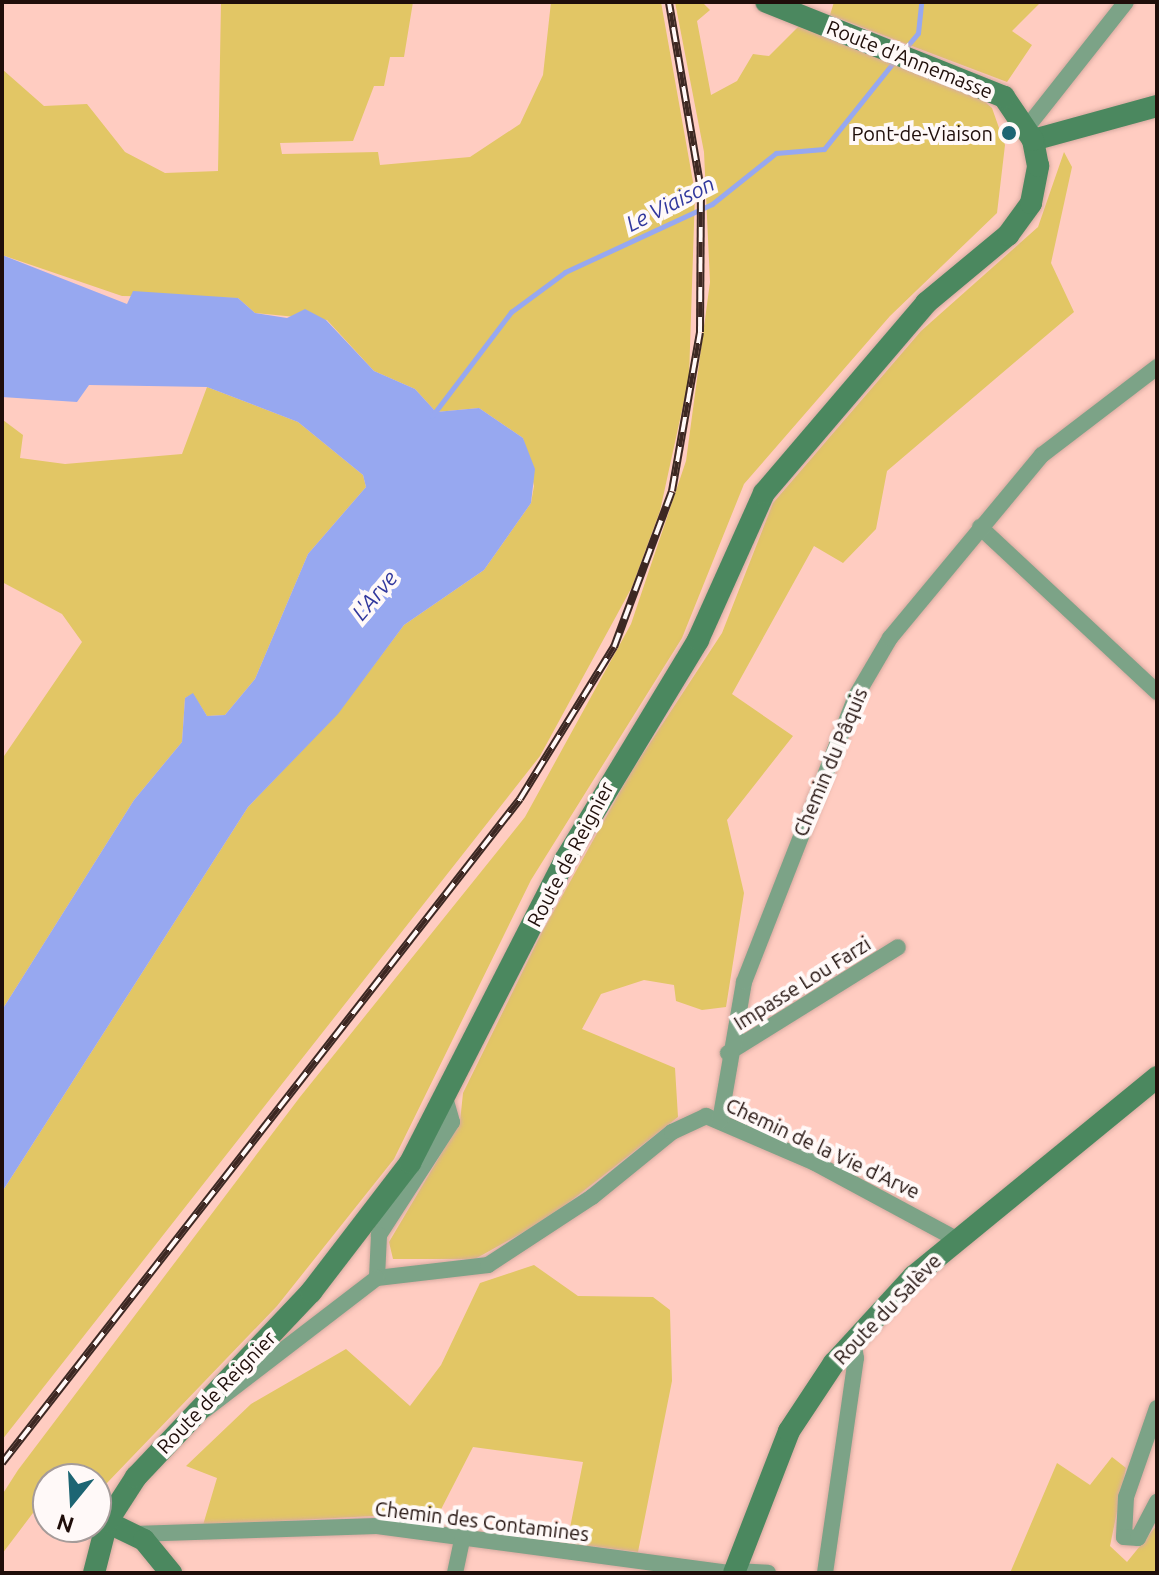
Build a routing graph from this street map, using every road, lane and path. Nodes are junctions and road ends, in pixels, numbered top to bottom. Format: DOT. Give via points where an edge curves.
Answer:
graph roads {
  1 [pos="766,2"];
  2 [pos="1126,2"];
  3 [pos="1157,106"];
  4 [pos="1030,133"];
  5 [pos="1157,367"];
  6 [pos="980,527"];
  7 [pos="1157,692"];
  8 [pos="898,947"];
  9 [pos="728,1053"];
  10 [pos="1153,1086"];
  11 [pos="446,1101"];
  12 [pos="720,1121"];
  13 [pos="958,1240"];
  14 [pos="377,1278"];
  15 [pos="853,1341"];
  16 [pos="1157,1408"];
  17 [pos="190,1417"];
  18 [pos="1157,1502"];
  19 [pos="112,1514"];
  20 [pos="112,1524"];
  21 [pos="133,1534"];
  22 [pos="462,1539"];
  23 [pos="102,1543"];
  24 [pos="732,1572"];
  25 [pos="94,1573"];
  26 [pos="171,1573"];
  27 [pos="455,1573"];
  28 [pos="768,1573"];
  29 [pos="825,1573"];
  1 -- 4 [label="main road, Route d'Annemasse" via="973,81 1012,104"];
  2 -- 4 [label="street"];
  3 -- 4 [label="main road"];
  4 -- 11 [label="main road, Route de Reignier" via="1038,178 1019,224 940,289 764,493 698,640 565,860"];
  5 -- 6 [label="street, Chemin du Pâquis" via="1048,450"];
  6 -- 7 [label="street"];
  6 -- 9 [label="street, Chemin du Pâquis" via="890,638 854,700 752,958"];
  8 -- 9 [label="street, Impasse Lou Farzi"];
  9 -- 12 [label="street, Chemin du Pâquis"];
  10 -- 13 [label="main road, Route du Salève"];
  11 -- 14 [label="street" via="452,1122 379,1235"];
  11 -- 17 [label="main road, Route de Reignier" via="345,1250"];
  12 -- 13 [label="street, Chemin de la Vie d'Arve"];
  12 -- 14 [label="street, Chemin de la Vie d'Arve" via="706,1116 672,1132 582,1205 488,1265"];
  13 -- 15 [label="main road, Route du Salève"];
  14 -- 17 [label="street" via="230,1397"];
  15 -- 24 [label="main road, Route du Salève" via="789,1431"];
  15 -- 29 [label="street" via="856,1358"];
  16 -- 18 [label="street" via="1126,1497 1124,1537 1138,1538"];
  17 -- 19 [label="main road, Route de Reignier" via="136,1477"];
  20 -- 21 [label="main road"];
  21 -- 22 [label="street, Chemin des Contamines" via="377,1526"];
  21 -- 26 [label="main road"];
  22 -- 24 [label="street, Chemin des Contamines"];
  22 -- 27 [label="street"];
  23 -- 25 [label="main road, Route de Reignier"];
  24 -- 28 [label="street, Chemin des Contamines"];
}
